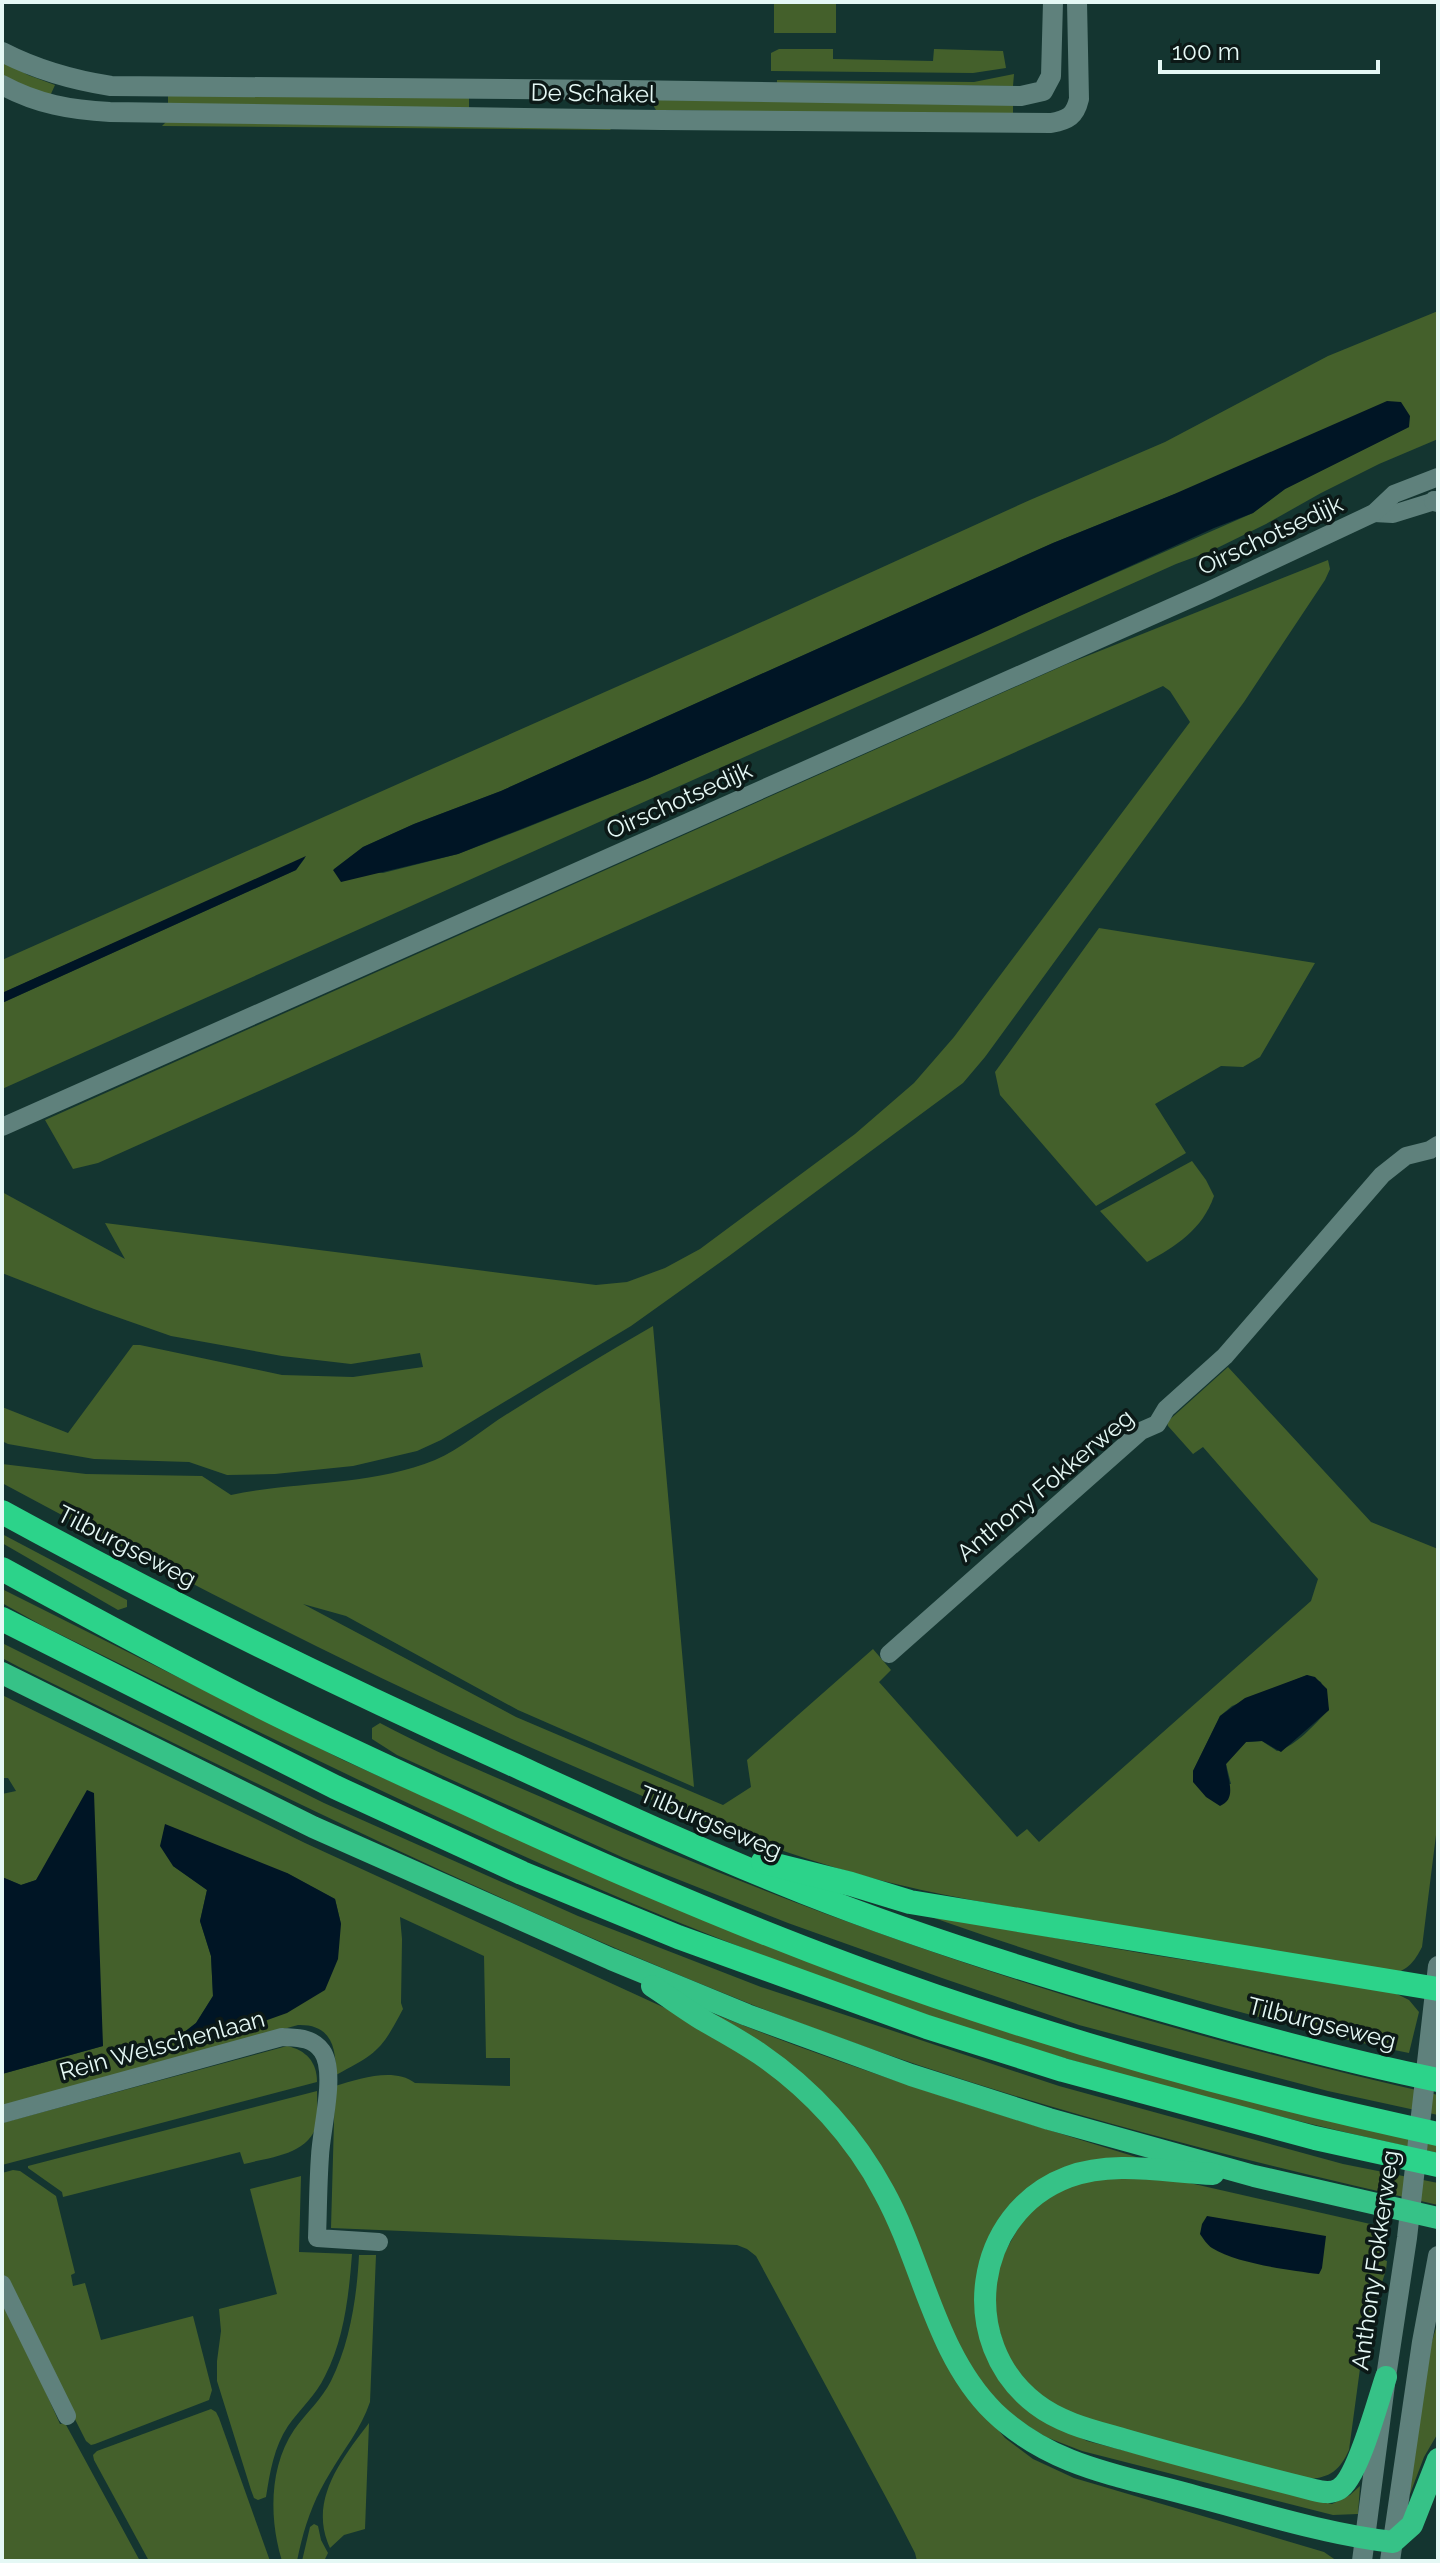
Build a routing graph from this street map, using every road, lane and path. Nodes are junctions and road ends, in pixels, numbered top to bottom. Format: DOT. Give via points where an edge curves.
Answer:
graph roads {
  1 [pos="1053,2"];
  2 [pos="1077,2"];
  3 [pos="2,52"];
  4 [pos="2,85"];
  5 [pos="1438,477"];
  6 [pos="1437,501"];
  7 [pos="1374,513"];
  8 [pos="2,1127"];
  9 [pos="1435,1149"];
  10 [pos="2,1512"];
  11 [pos="2,1569"];
  12 [pos="2,1619"];
  13 [pos="889,1654"];
  14 [pos="2,1673"];
  15 [pos="687,1843"];
  16 [pos="611,1959"];
  17 [pos="1437,1981"];
  18 [pos="1438,2080"];
  19 [pos="2,2114"];
  20 [pos="1438,2134"];
  21 [pos="1438,2165"];
  22 [pos="1254,2176"];
  23 [pos="1438,2218"];
  24 [pos="379,2242"];
  25 [pos="1438,2256"];
  26 [pos="2,2284"];
  27 [pos="1386,2377"];
  28 [pos="67,2416"];
  29 [pos="1438,2459"];
  30 [pos="1363,2550"];
  31 [pos="1391,2551"];
  1 -- 3 [label="street, De Schakel" via="1051,76 1043,91 1021,96 111,86 47,72"];
  2 -- 4 [label="street, De Schakel" via="1079,99 1071,117 1051,123 75,111 28,99"];
  5 -- 7 [label="street, Oirschotsedijk" via="1394,494"];
  6 -- 7 [label="street, Oirschotsedijk" via="1393,514"];
  7 -- 8 [label="street, Oirschotsedijk"];
  9 -- 13 [label="street, Anthony Fokkerweg" via="1406,1156 1382,1175 1225,1356 1166,1409 1157,1424 1141,1431"];
  10 -- 15 [label="highway, Tilburgseweg" via="374,1701"];
  11 -- 20 [label="highway" via="354,1752 614,1871 782,1939 937,1997 1075,2040 1324,2109"];
  12 -- 21 [label="highway" via="335,1787 678,1937 1063,2070 1315,2138"];
  14 -- 16 [label="highway" via="313,1827"];
  15 -- 17 [label="highway" via="910,1902"];
  15 -- 18 [label="highway, Tilburgseweg" via="804,1892 1079,1986"];
  16 -- 22 [label="highway" via="911,2075"];
  16 -- 30 [label="highway" via="760,2054 829,2114 885,2193 960,2367 976,2392 1012,2428 1079,2465 1304,2526"];
  17 -- 27 [label="street, Anthony Fokkerweg"];
  19 -- 24 [label="street, Rein Welschenlaan" via="282,2037 307,2039 321,2049 327,2066 317,2238"];
  22 -- 23 [label="highway"];
  22 -- 27 [label="highway" via="1113,2168 1069,2177 1030,2200 1000,2236 985,2281 988,2331 1005,2370 1034,2403 1066,2421 1328,2492 1341,2487 1353,2471"];
  25 -- 31 [label="street"];
  26 -- 28 [label="street"];
  27 -- 30 [label="street, Anthony Fokkerweg"];
  29 -- 31 [label="highway" via="1412,2525"];
  30 -- 31 [label="highway"];
}
